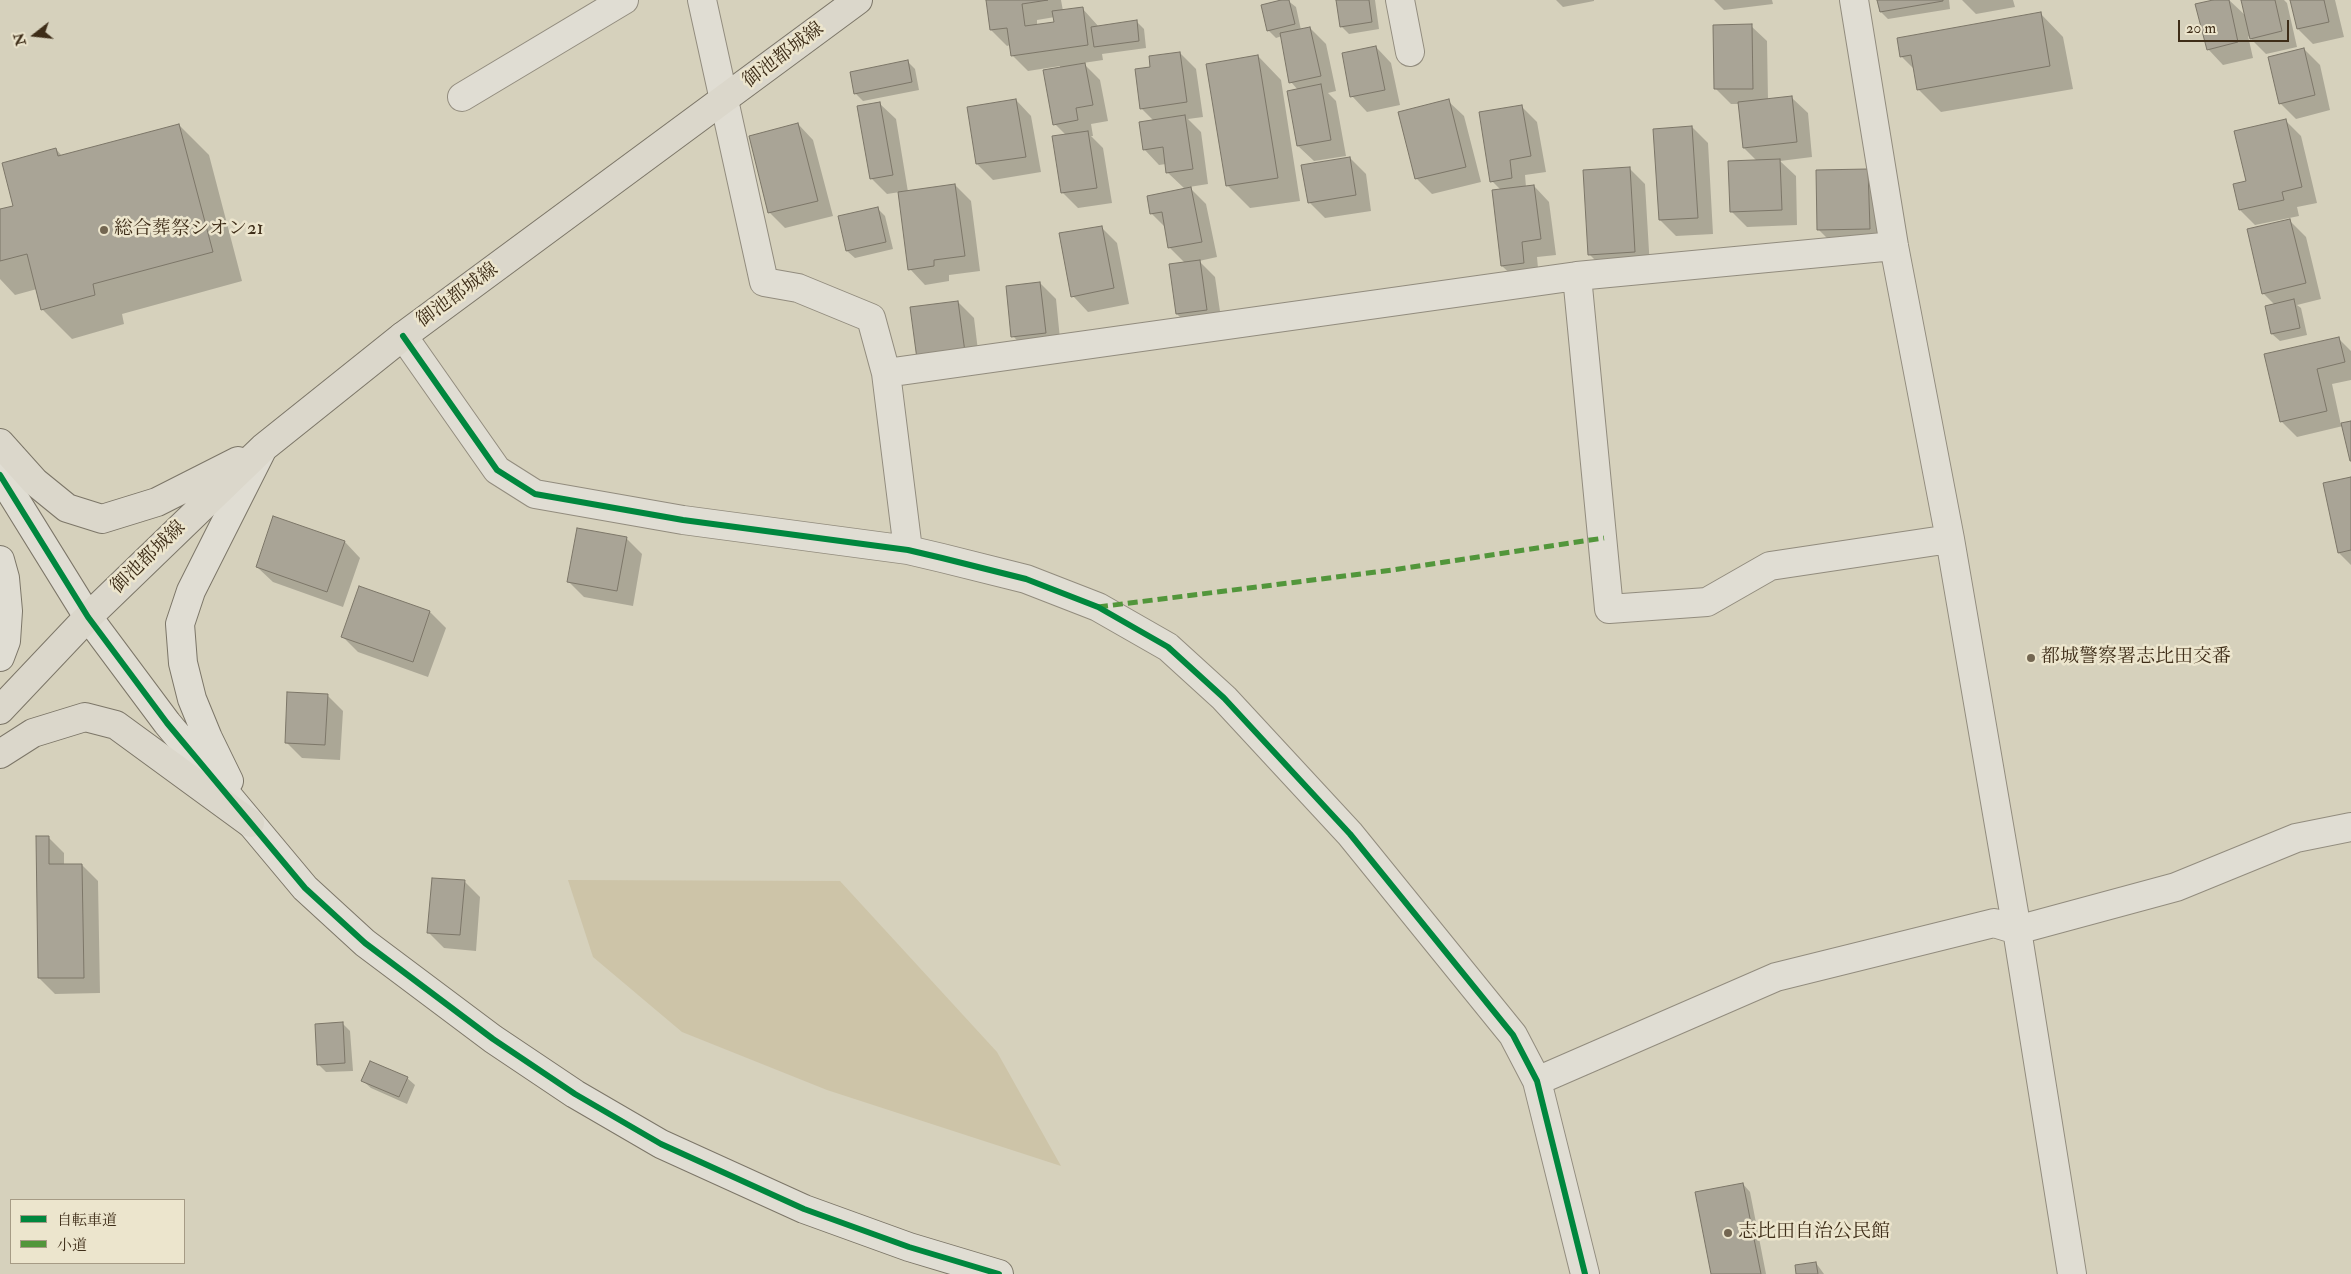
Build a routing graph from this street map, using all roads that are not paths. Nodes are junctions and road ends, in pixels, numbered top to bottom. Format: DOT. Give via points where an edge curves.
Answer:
graph roads {
  1 [pos="624,0"];
  2 [pos="702,0"];
  3 [pos="858,0"];
  4 [pos="1400,0"];
  5 [pos="1854,0"];
  6 [pos="1410,52"];
  7 [pos="462,97"];
  8 [pos="725,100"];
  9 [pos="1894,246"];
  10 [pos="1577,276"];
  11 [pos="404,336"];
  12 [pos="886,372"];
  13 [pos="0,443"];
  14 [pos="263,448"];
  15 [pos="0,475"];
  16 [pos="1950,540"];
  17 [pos="908,550"];
  18 [pos="0,560"];
  19 [pos="88,617"];
  20 [pos="0,657"];
  21 [pos="0,710"];
  22 [pos="0,754"];
  23 [pos="250,823"];
  24 [pos="2351,827"];
  25 [pos="2018,930"];
  26 [pos="1537,1081"];
  27 [pos="999,1274"];
  28 [pos="1585,1274"];
  29 [pos="2072,1274"];
  1 -- 7 [label="street"];
  2 -- 8 [label="street"];
  3 -- 8 [label="main road, 御池都城線"];
  4 -- 6 [label="street"];
  5 -- 9 [label="street"];
  8 -- 11 [label="main road, 御池都城線"];
  8 -- 12 [label="street" via="764,282 798,288 870,318"];
  9 -- 10 [label="street"];
  9 -- 16 [label="street"];
  10 -- 12 [label="street"];
  10 -- 16 [label="street" via="1609,609 1707,602 1770,566"];
  11 -- 14 [label="main road, 御池都城線"];
  11 -- 17 [label="street" via="497,470 535,494 683,520"];
  12 -- 17 [label="street"];
  13 -- 14 [label="main road" via="35,482 67,508 102,519 157,502"];
  14 -- 19 [label="main road, 御池都城線"];
  14 -- 23 [label="street" via="191,590 180,624 183,663 192,699"];
  15 -- 19 [label="street"];
  16 -- 25 [label="street"];
  17 -- 26 [label="street" via="1026,579 1098,607 1168,647 1224,698 1350,834 1513,1035"];
  18 -- 20 [label="street" via="8,611 6,641"];
  19 -- 21 [label="main road, 御池都城線"];
  19 -- 23 [label="street" via="167,723"];
  22 -- 23 [label="main road" via="33,733 84,717 116,725"];
  23 -- 27 [label="street" via="305,888 365,943 575,1094 661,1144 804,1209 909,1248"];
  24 -- 25 [label="street" via="2296,838 2176,888"];
  25 -- 26 [label="street" via="1994,923 1776,977"];
  25 -- 29 [label="street"];
  26 -- 28 [label="street"];
}
